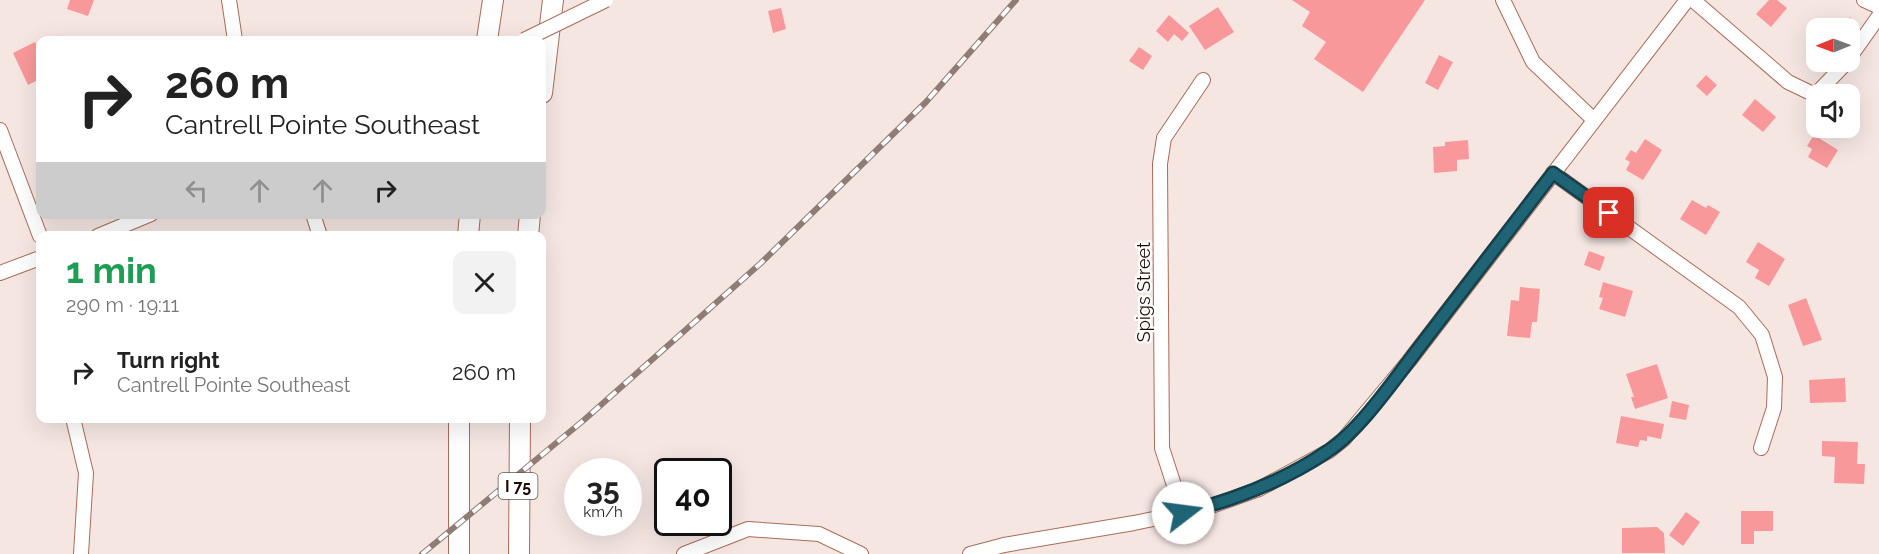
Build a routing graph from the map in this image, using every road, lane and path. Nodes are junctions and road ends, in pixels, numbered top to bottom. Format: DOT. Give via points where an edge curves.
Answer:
graph roads {
  1 [pos="229,0"];
  2 [pos="493,0"];
  3 [pos="553,0"];
  4 [pos="606,0"];
  5 [pos="1687,0"];
  6 [pos="1693,0"];
  7 [pos="1864,0"];
  8 [pos="1508,2"];
  9 [pos="1879,7"];
  10 [pos="1879,16"];
  11 [pos="234,36"];
  12 [pos="488,36"];
  13 [pos="532,36"];
  14 [pos="1860,43"];
  15 [pos="546,59"];
  16 [pos="1837,72"];
  17 [pos="1203,80"];
  18 [pos="1594,120"];
  19 [pos="0,130"];
  20 [pos="1553,173"];
  21 [pos="139,219"];
  22 [pos="38,231"];
  23 [pos="110,231"];
  24 [pos="36,260"];
  25 [pos="0,273"];
  26 [pos="75,423"];
  27 [pos="459,423"];
  28 [pos="520,423"];
  29 [pos="1761,448"];
  30 [pos="1183,513"];
  31 [pos="81,554"];
  32 [pos="459,554"];
  33 [pos="519,554"];
  34 [pos="684,554"];
  35 [pos="861,554"];
  36 [pos="970,554"];
  1 -- 11 [label="street"];
  2 -- 12 [label="highway"];
  3 -- 15 [label="highway"];
  4 -- 13 [label="street, bridge"];
  5 -- 18 [label="street"];
  6 -- 16 [label="street" via="1788,82 1815,95"];
  7 -- 9 [label="street"];
  8 -- 18 [label="street" via="1533,62"];
  10 -- 14 [label="street"];
  17 -- 30 [label="street, Spigs Street" via="1164,138 1160,164 1162,448"];
  18 -- 20 [label="street"];
  19 -- 22 [label="street"];
  20 -- 29 [label="street" via="1739,307 1762,335 1775,377 1774,408"];
  20 -- 30 [label="street" via="1403,369 1344,439 1259,489"];
  21 -- 23 [label="street"];
  24 -- 25 [label="street"];
  26 -- 31 [label="street" via="86,473"];
  27 -- 32 [label="highway"];
  28 -- 33 [label="highway, I 75"];
  30 -- 36 [label="street"];
  34 -- 35 [label="street" via="748,529 819,534"];
}
